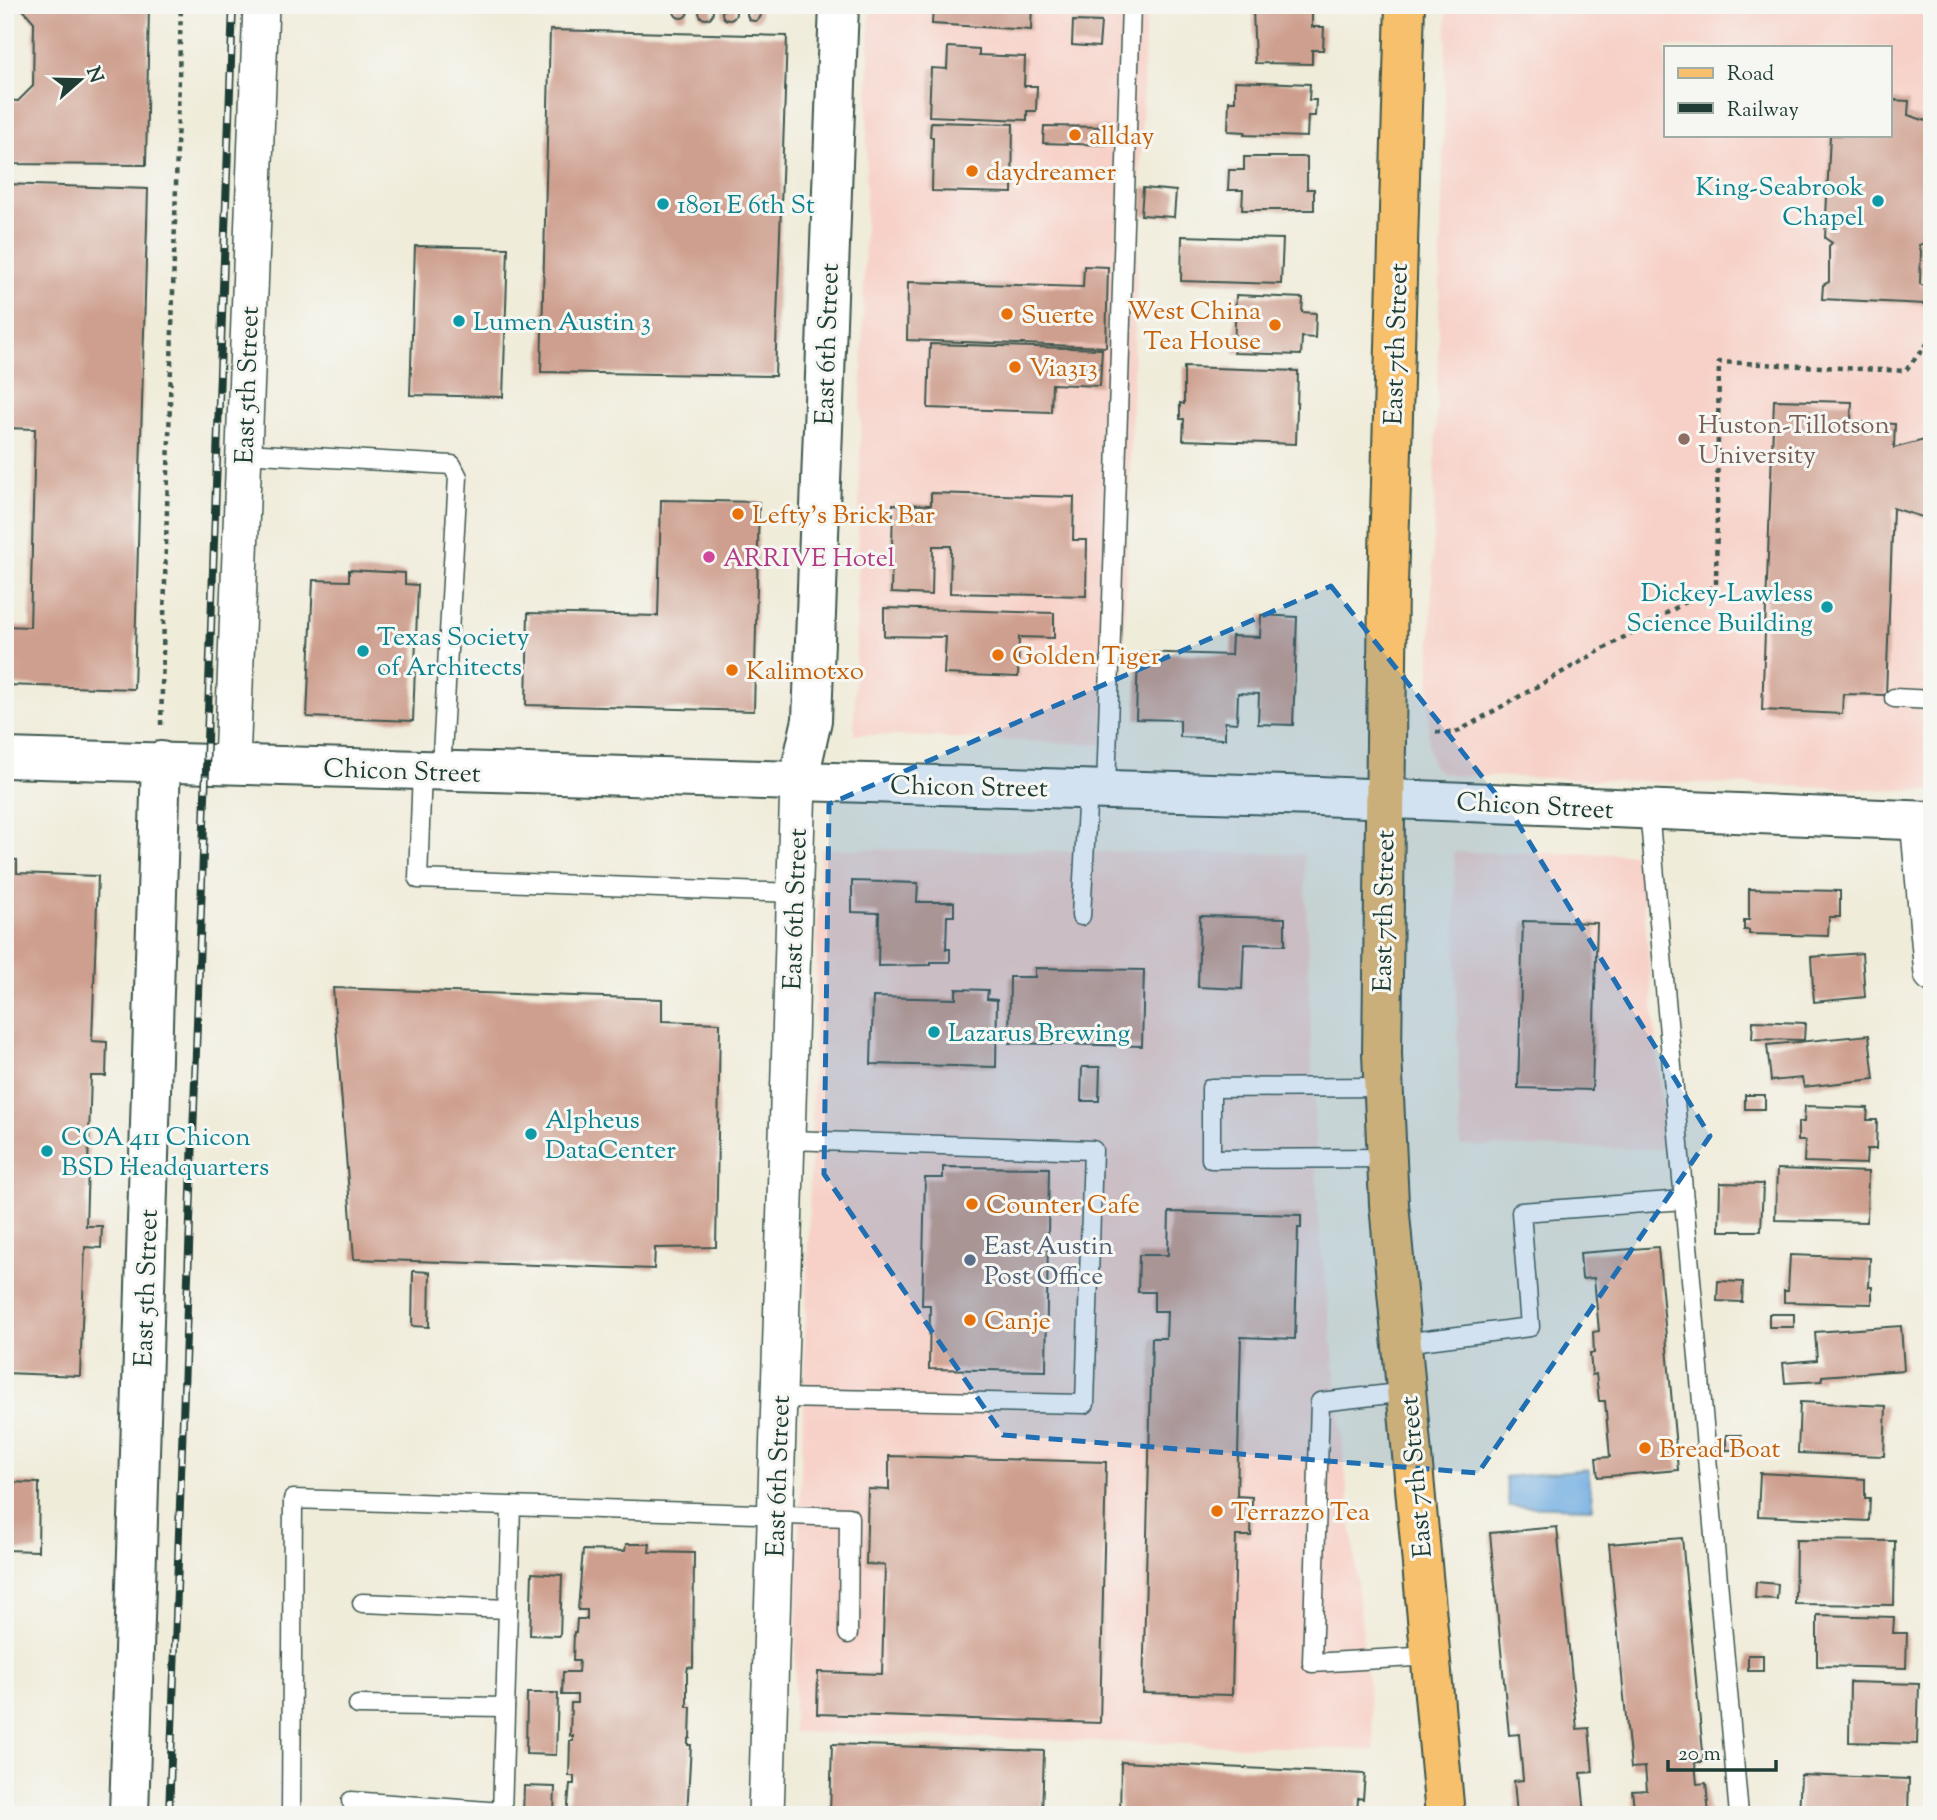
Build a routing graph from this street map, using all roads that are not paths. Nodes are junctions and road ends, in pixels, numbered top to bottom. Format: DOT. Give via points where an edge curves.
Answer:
graph roads {
  1 [pos="261,5"];
  2 [pos="839,5"];
  3 [pos="1131,5"];
  4 [pos="1405,5"];
  5 [pos="244,453"];
  6 [pos="1894,698"];
  7 [pos="1932,700"];
  8 [pos="5,758"];
  9 [pos="161,761"];
  10 [pos="232,764"];
  11 [pos="432,770"];
  12 [pos="798,782"];
  13 [pos="1097,789"];
  14 [pos="1385,799"];
  15 [pos="1649,810"];
  16 [pos="1925,820"];
  17 [pos="795,893"];
  18 [pos="1081,916"];
  19 [pos="1932,974"];
  20 [pos="1383,1087"];
  21 [pos="788,1140"];
  22 [pos="1387,1158"];
  23 [pos="1684,1200"];
  24 [pos="1403,1343"];
  25 [pos="1407,1392"];
  26 [pos="780,1398"];
  27 [pos="511,1507"];
  28 [pos="776,1514"];
  29 [pos="362,1603"];
  30 [pos="508,1609"];
  31 [pos="848,1634"];
  32 [pos="1431,1656"];
  33 [pos="358,1705"];
  34 [pos="505,1707"];
  35 [pos="351,1801"];
  36 [pos="502,1813"];
  37 [pos="129,1815"];
  38 [pos="291,1815"];
  39 [pos="766,1815"];
  40 [pos="1445,1815"];
  41 [pos="1739,1815"];
  1 -- 5 [label="street, East 5th Street"];
  2 -- 12 [label="street, East 6th Street" via="812,720"];
  3 -- 13 [label="lane"];
  4 -- 14 [label="main road, East 7th Street"];
  5 -- 10 [label="street, East 5th Street"];
  5 -- 11 [label="lane" via="452,465 458,477"];
  6 -- 7 [label="lane"];
  8 -- 9 [label="street, Chicon Street"];
  9 -- 10 [label="street, Chicon Street"];
  9 -- 37 [label="street, East 5th Street"];
  10 -- 11 [label="street, Chicon Street"];
  11 -- 12 [label="street, Chicon Street"];
  11 -- 17 [label="lane" via="418,879"];
  12 -- 13 [label="street, Chicon Street"];
  12 -- 17 [label="street, East 6th Street"];
  13 -- 14 [label="street, Chicon Street"];
  13 -- 18 [label="lane"];
  14 -- 15 [label="street, Chicon Street"];
  14 -- 20 [label="main road, East 7th Street"];
  15 -- 16 [label="street, Chicon Street"];
  15 -- 23 [label="lane"];
  16 -- 19 [label="street"];
  17 -- 21 [label="street, East 6th Street"];
  20 -- 22 [label="main road, East 7th Street"];
  20 -- 22 [label="lane" via="1211,1088 1211,1158"];
  21 -- 26 [label="street, East 6th Street"];
  21 -- 26 [label="lane" via="1093,1150 1093,1164 1085,1404"];
  22 -- 24 [label="main road, East 7th Street"];
  23 -- 24 [label="lane" via="1521,1212 1530,1327"];
  23 -- 41 [label="lane"];
  24 -- 25 [label="main road, East 7th Street"];
  25 -- 32 [label="main road, East 7th Street"];
  25 -- 32 [label="lane" via="1320,1402 1312,1663"];
  26 -- 28 [label="street, East 6th Street"];
  27 -- 28 [label="lane"];
  27 -- 30 [label="lane"];
  27 -- 38 [label="lane" via="293,1499"];
  28 -- 31 [label="lane" via="849,1517"];
  28 -- 39 [label="street, East 6th Street"];
  29 -- 30 [label="lane"];
  30 -- 34 [label="lane"];
  32 -- 40 [label="main road, East 7th Street"];
  33 -- 34 [label="lane"];
  34 -- 36 [label="lane"];
  35 -- 36 [label="lane"];
}
